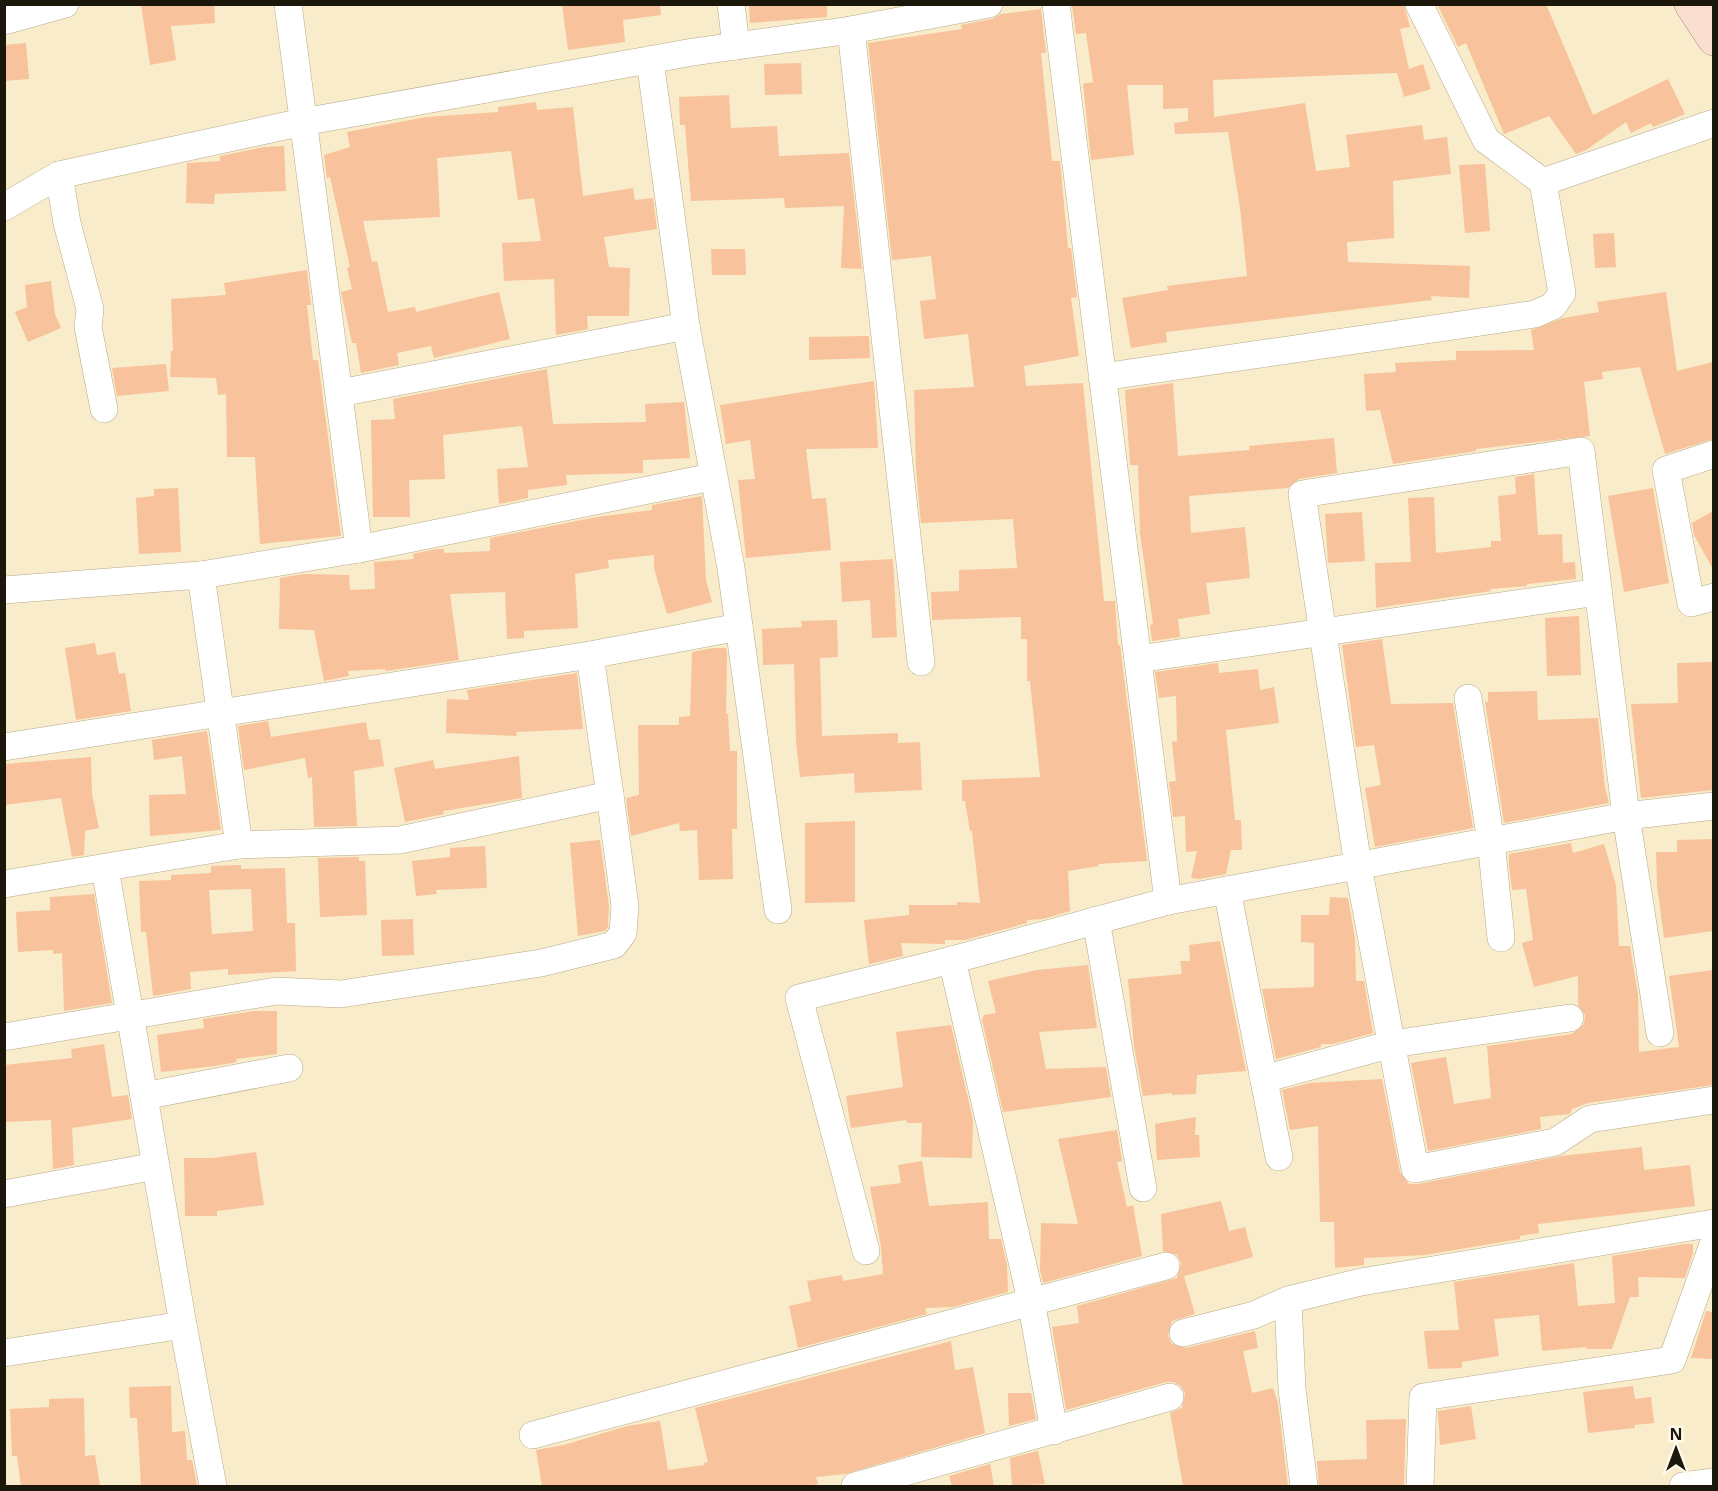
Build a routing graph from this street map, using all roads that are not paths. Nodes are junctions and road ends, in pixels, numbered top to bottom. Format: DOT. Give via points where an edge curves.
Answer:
graph roads {
  1 [pos="65,4"];
  2 [pos="288,4"];
  3 [pos="731,4"];
  4 [pos="1056,4"];
  5 [pos="1419,4"];
  6 [pos="1691,4"];
  7 [pos="983,5"];
  8 [pos="4,21"];
  9 [pos="851,30"];
  10 [pos="1713,39"];
  11 [pos="736,46"];
  12 [pos="650,60"];
  13 [pos="303,122"];
  14 [pos="1713,123"];
  15 [pos="59,176"];
  16 [pos="1543,182"];
  17 [pos="4,207"];
  18 [pos="686,326"];
  19 [pos="1102,377"];
  20 [pos="340,393"];
  21 [pos="104,409"];
  22 [pos="1713,454"];
  23 [pos="712,477"];
  24 [pos="359,549"];
  25 [pos="201,575"];
  26 [pos="4,590"];
  27 [pos="1598,592"];
  28 [pos="1713,597"];
  29 [pos="739,627"];
  30 [pos="1323,631"];
  31 [pos="590,655"];
  32 [pos="1138,659"];
  33 [pos="921,662"];
  34 [pos="1468,698"];
  35 [pos="222,712"];
  36 [pos="4,747"];
  37 [pos="610,795"];
  38 [pos="1713,806"];
  39 [pos="1626,816"];
  40 [pos="1491,841"];
  41 [pos="239,845"];
  42 [pos="1358,866"];
  43 [pos="105,868"];
  44 [pos="4,884"];
  45 [pos="1227,890"];
  46 [pos="1168,901"];
  47 [pos="778,910"];
  48 [pos="1096,920"];
  49 [pos="1501,938"];
  50 [pos="952,960"];
  51 [pos="131,1017"];
  52 [pos="1570,1018"];
  53 [pos="1660,1033"];
  54 [pos="4,1037"];
  55 [pos="1392,1044"];
  56 [pos="289,1068"];
  57 [pos="1264,1079"];
  58 [pos="144,1096"];
  59 [pos="1713,1100"];
  60 [pos="1279,1157"];
  61 [pos="156,1166"];
  62 [pos="1143,1188"];
  63 [pos="4,1194"];
  64 [pos="1713,1223"];
  65 [pos="1713,1242"];
  66 [pos="866,1251"];
  67 [pos="1166,1266"];
  68 [pos="1031,1300"];
  69 [pos="1288,1300"];
  70 [pos="183,1325"];
  71 [pos="1183,1333"];
  72 [pos="4,1353"];
  73 [pos="1170,1397"];
  74 [pos="1054,1431"];
  75 [pos="532,1435"];
  76 [pos="1713,1482"];
  77 [pos="213,1486"];
  78 [pos="855,1486"];
  79 [pos="1304,1486"];
  80 [pos="1420,1486"];
  81 [pos="1683,1486"];
  1 -- 8 [label="street"];
  2 -- 13 [label="street"];
  3 -- 11 [label="street"];
  4 -- 19 [label="street"];
  5 -- 16 [label="street" via="1486,140"];
  6 -- 10 [label="main road"];
  7 -- 9 [label="street"];
  9 -- 11 [label="street"];
  9 -- 33 [label="street"];
  11 -- 12 [label="street"];
  12 -- 13 [label="street"];
  12 -- 18 [label="street"];
  13 -- 15 [label="street"];
  13 -- 20 [label="street"];
  14 -- 16 [label="street"];
  15 -- 17 [label="street"];
  15 -- 21 [label="street" via="90,309 88,327"];
  16 -- 19 [label="street" via="1562,293 1553,306 1535,314"];
  18 -- 20 [label="street"];
  18 -- 23 [label="street"];
  19 -- 32 [label="street"];
  20 -- 24 [label="street"];
  22 -- 28 [label="street" via="1666,470 1691,603"];
  23 -- 24 [label="street"];
  23 -- 29 [label="street"];
  24 -- 25 [label="street"];
  25 -- 26 [label="street"];
  25 -- 35 [label="street"];
  27 -- 30 [label="street"];
  27 -- 30 [label="street" via="1581,451 1302,494"];
  27 -- 39 [label="street"];
  29 -- 31 [label="street"];
  29 -- 47 [label="street"];
  30 -- 32 [label="street"];
  30 -- 42 [label="street"];
  31 -- 35 [label="street"];
  31 -- 37 [label="street"];
  32 -- 46 [label="street"];
  34 -- 40 [label="street"];
  35 -- 36 [label="street"];
  35 -- 41 [label="street"];
  37 -- 41 [label="street" via="400,840"];
  37 -- 51 [label="street" via="626,906 623,933 614,945 541,963 340,994 276,992"];
  38 -- 39 [label="street"];
  39 -- 40 [label="street"];
  39 -- 53 [label="street"];
  40 -- 42 [label="street"];
  40 -- 49 [label="street"];
  41 -- 43 [label="street"];
  42 -- 45 [label="street"];
  42 -- 55 [label="street"];
  43 -- 44 [label="street"];
  43 -- 51 [label="street"];
  45 -- 46 [label="street"];
  45 -- 57 [label="street"];
  46 -- 48 [label="street"];
  48 -- 50 [label="street"];
  48 -- 62 [label="street"];
  50 -- 66 [label="street" via="799,998"];
  50 -- 68 [label="street"];
  51 -- 54 [label="street"];
  51 -- 58 [label="street"];
  52 -- 55 [label="street"];
  55 -- 57 [label="street"];
  55 -- 59 [label="street" via="1415,1169 1555,1142 1590,1119"];
  56 -- 58 [label="street"];
  57 -- 60 [label="street"];
  58 -- 61 [label="street"];
  61 -- 63 [label="street"];
  61 -- 70 [label="street"];
  64 -- 69 [label="street" via="1361,1282"];
  65 -- 80 [label="street" via="1672,1360 1423,1397"];
  67 -- 68 [label="street"];
  68 -- 74 [label="street"];
  68 -- 75 [label="street"];
  69 -- 71 [label="street" via="1254,1315"];
  69 -- 79 [label="street" via="1292,1389"];
  70 -- 72 [label="street"];
  70 -- 77 [label="street"];
  73 -- 74 [label="street"];
  74 -- 78 [label="street"];
  76 -- 81 [label="street"];
}
